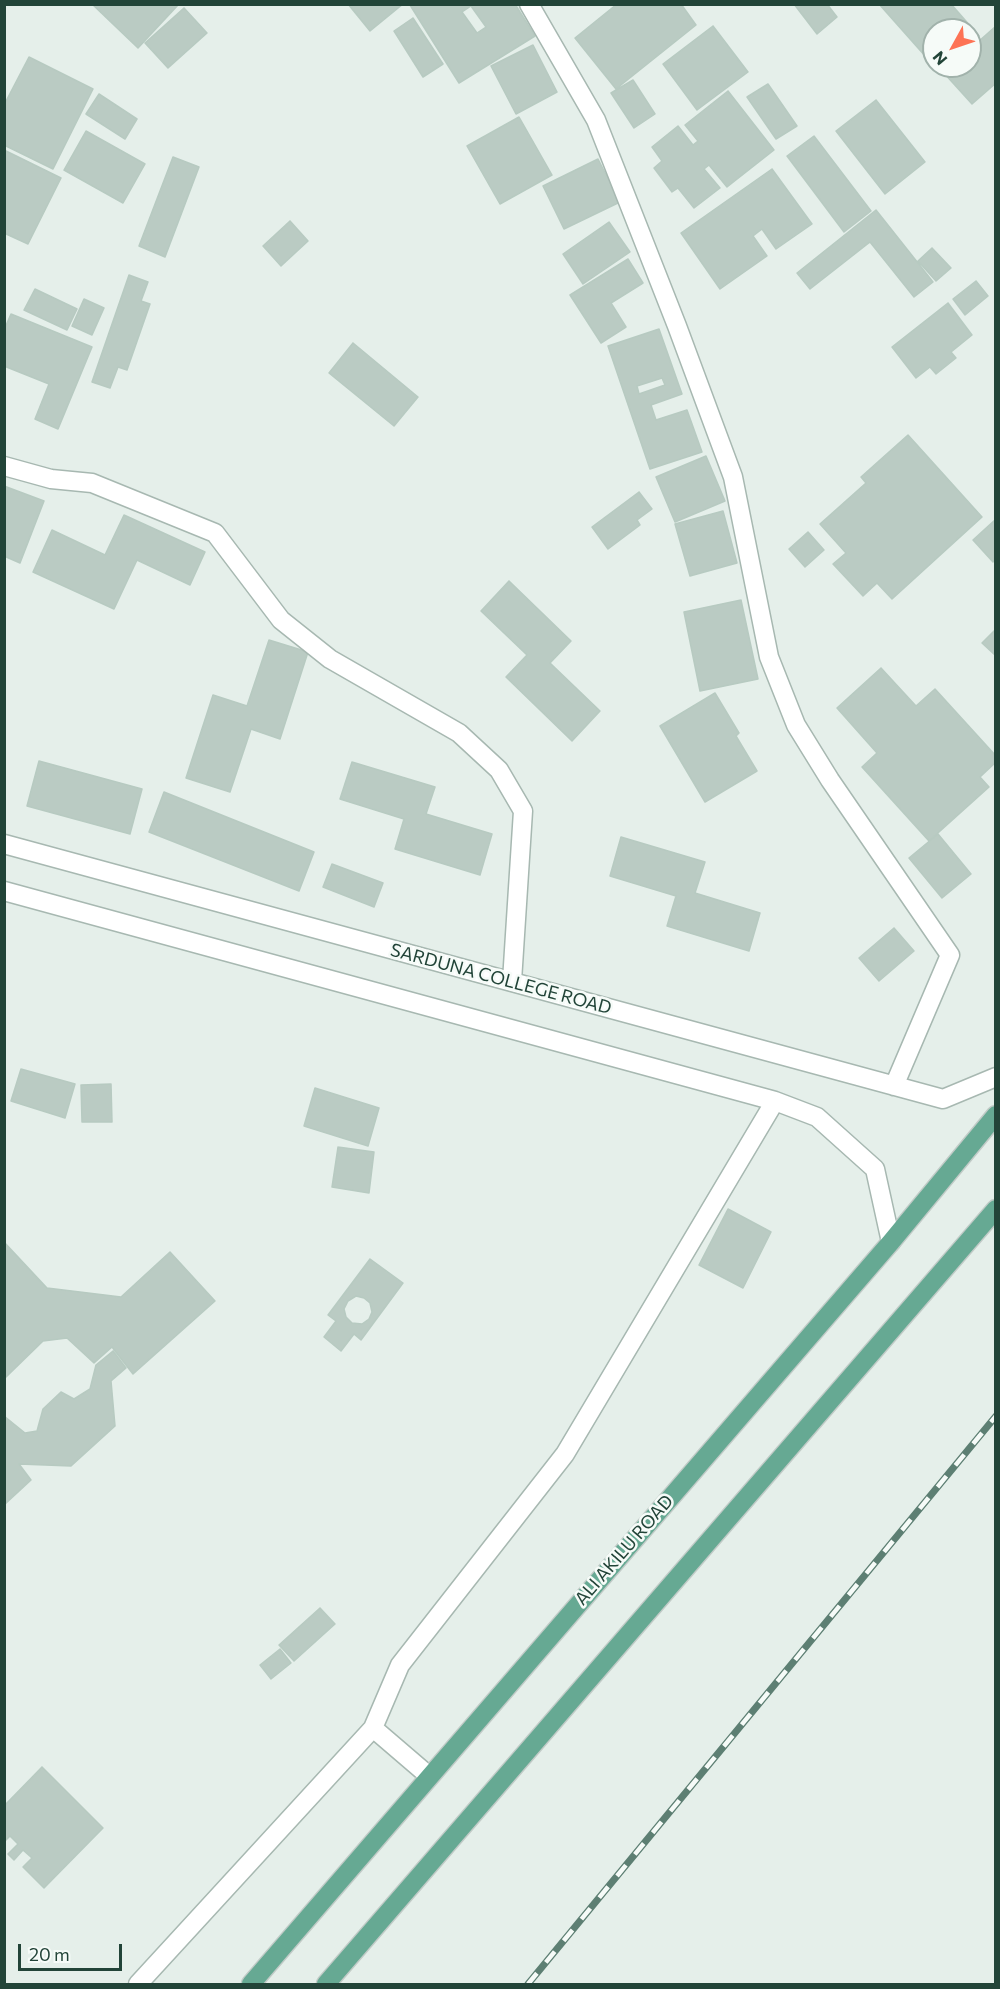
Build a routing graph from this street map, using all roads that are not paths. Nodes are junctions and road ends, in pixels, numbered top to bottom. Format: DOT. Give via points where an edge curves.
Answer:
graph roads {
  1 [pos="529,4"];
  2 [pos="4,466"];
  3 [pos="4,844"];
  4 [pos="4,891"];
  5 [pos="512,981"];
  6 [pos="996,1077"];
  7 [pos="894,1086"];
  8 [pos="774,1101"];
  9 [pos="996,1115"];
  10 [pos="996,1209"];
  11 [pos="891,1242"];
  12 [pos="373,1728"];
  13 [pos="429,1776"];
  14 [pos="138,1984"];
  15 [pos="251,1984"];
  16 [pos="326,1984"];
  1 -- 7 [label="street" via="596,120 733,477 769,657 796,725 950,955"];
  2 -- 5 [label="street" via="92,483 215,533 281,620 330,659 459,733 499,771 523,811"];
  3 -- 5 [label="street, SARDUNA COLLEGE ROAD"];
  4 -- 8 [label="street"];
  5 -- 7 [label="street, SARDUNA COLLEGE ROAD"];
  6 -- 7 [label="street, SARDUNA COLLEGE ROAD" via="943,1099"];
  8 -- 11 [label="street" via="817,1118 875,1169"];
  8 -- 12 [label="street" via="565,1454 400,1665"];
  9 -- 11 [label="main road, ALI AKILU ROAD"];
  10 -- 16 [label="main road"];
  11 -- 13 [label="main road, ALI AKILU ROAD"];
  12 -- 13 [label="street"];
  12 -- 14 [label="street"];
  13 -- 15 [label="main road, ALI AKILU ROAD"];
}
